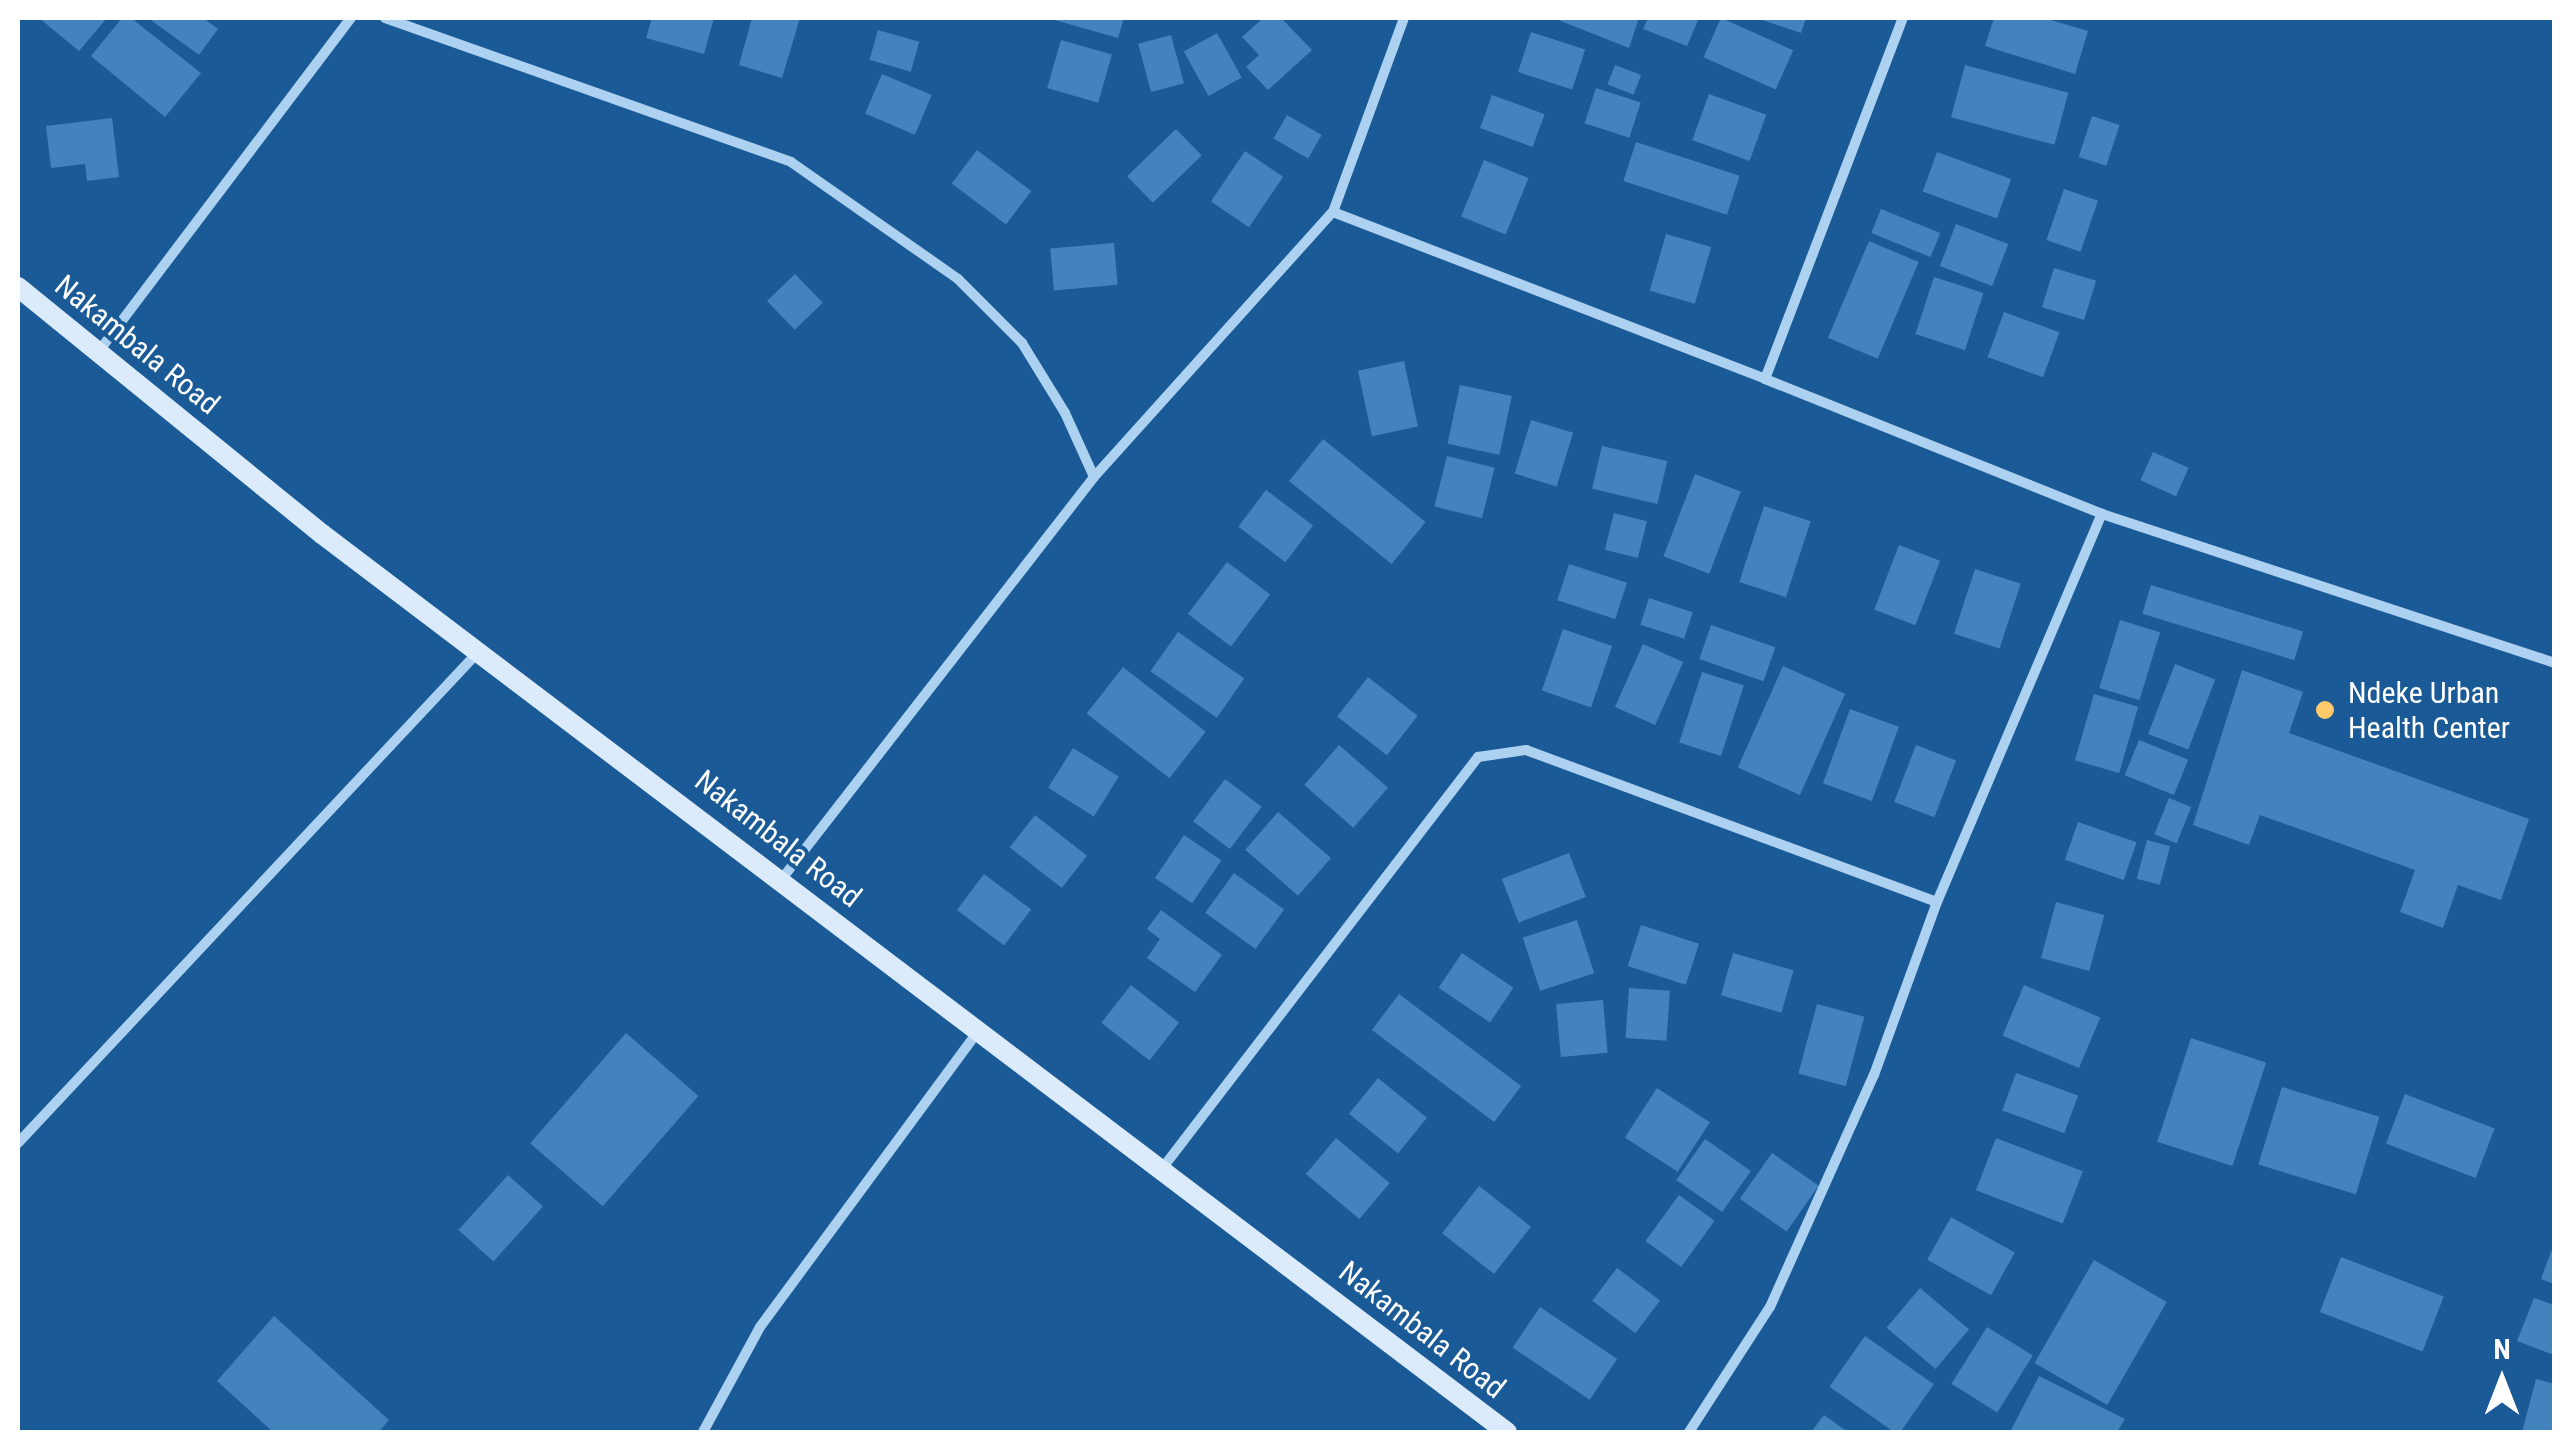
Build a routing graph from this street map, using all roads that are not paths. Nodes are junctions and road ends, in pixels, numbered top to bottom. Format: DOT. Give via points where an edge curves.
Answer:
graph roads {
  1 [pos="351,18"];
  2 [pos="386,18"];
  3 [pos="1404,18"];
  4 [pos="1904,18"];
  5 [pos="1334,212"];
  6 [pos="18,287"];
  7 [pos="99,351"];
  8 [pos="1765,379"];
  9 [pos="1094,477"];
  10 [pos="2102,514"];
  11 [pos="480,650"];
  12 [pos="2554,663"];
  13 [pos="782,880"];
  14 [pos="1937,902"];
  15 [pos="978,1030"];
  16 [pos="18,1143"];
  17 [pos="1160,1171"];
  18 [pos="703,1432"];
  19 [pos="1507,1432"];
  20 [pos="1689,1432"];
  1 -- 7 [label="street"];
  2 -- 9 [label="street" via="791,162 958,279 1022,343 1066,413"];
  3 -- 5 [label="street"];
  4 -- 8 [label="street"];
  5 -- 8 [label="street"];
  5 -- 9 [label="street"];
  6 -- 7 [label="main road, Nakambala Road"];
  7 -- 11 [label="main road, Nakambala Road" via="322,534"];
  8 -- 10 [label="street"];
  9 -- 13 [label="street"];
  10 -- 12 [label="street"];
  10 -- 14 [label="street"];
  11 -- 13 [label="main road, Nakambala Road"];
  11 -- 16 [label="street"];
  13 -- 15 [label="main road, Nakambala Road"];
  14 -- 17 [label="street" via="1526,750 1478,758"];
  14 -- 20 [label="street" via="1874,1075 1770,1307"];
  15 -- 17 [label="main road, Nakambala Road"];
  15 -- 18 [label="street" via="760,1327"];
  17 -- 19 [label="main road, Nakambala Road"];
}
